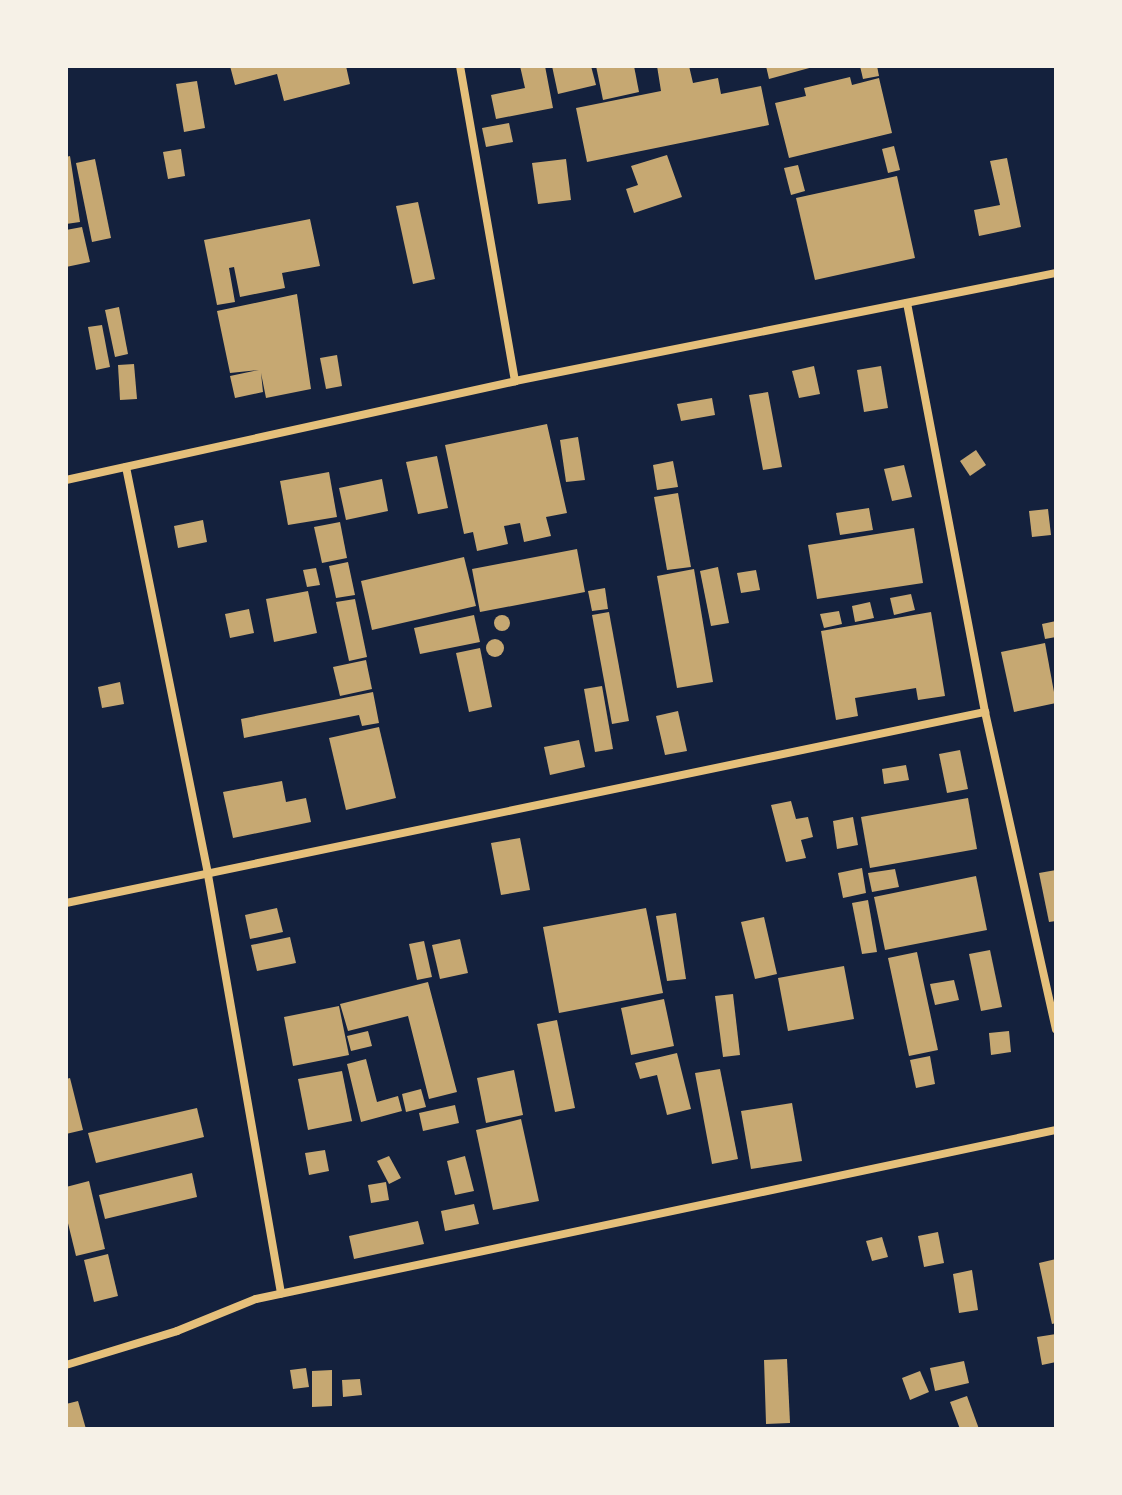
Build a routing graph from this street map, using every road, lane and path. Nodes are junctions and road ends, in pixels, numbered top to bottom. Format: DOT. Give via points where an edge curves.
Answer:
graph roads {
  1 [pos="460,66"];
  2 [pos="1056,273"];
  3 [pos="907,303"];
  4 [pos="515,381"];
  5 [pos="126,467"];
  6 [pos="66,480"];
  7 [pos="985,712"];
  8 [pos="208,875"];
  9 [pos="66,903"];
  10 [pos="1056,1029"];
  11 [pos="1056,1130"];
  12 [pos="281,1294"];
  13 [pos="66,1365"];
  1 -- 4 [label="street"];
  2 -- 3 [label="street"];
  3 -- 4 [label="street"];
  3 -- 7 [label="street"];
  4 -- 5 [label="street"];
  5 -- 6 [label="street"];
  5 -- 8 [label="street"];
  7 -- 8 [label="street"];
  7 -- 10 [label="street"];
  8 -- 9 [label="street"];
  8 -- 12 [label="street"];
  11 -- 12 [label="street"];
  12 -- 13 [label="street"];
}
